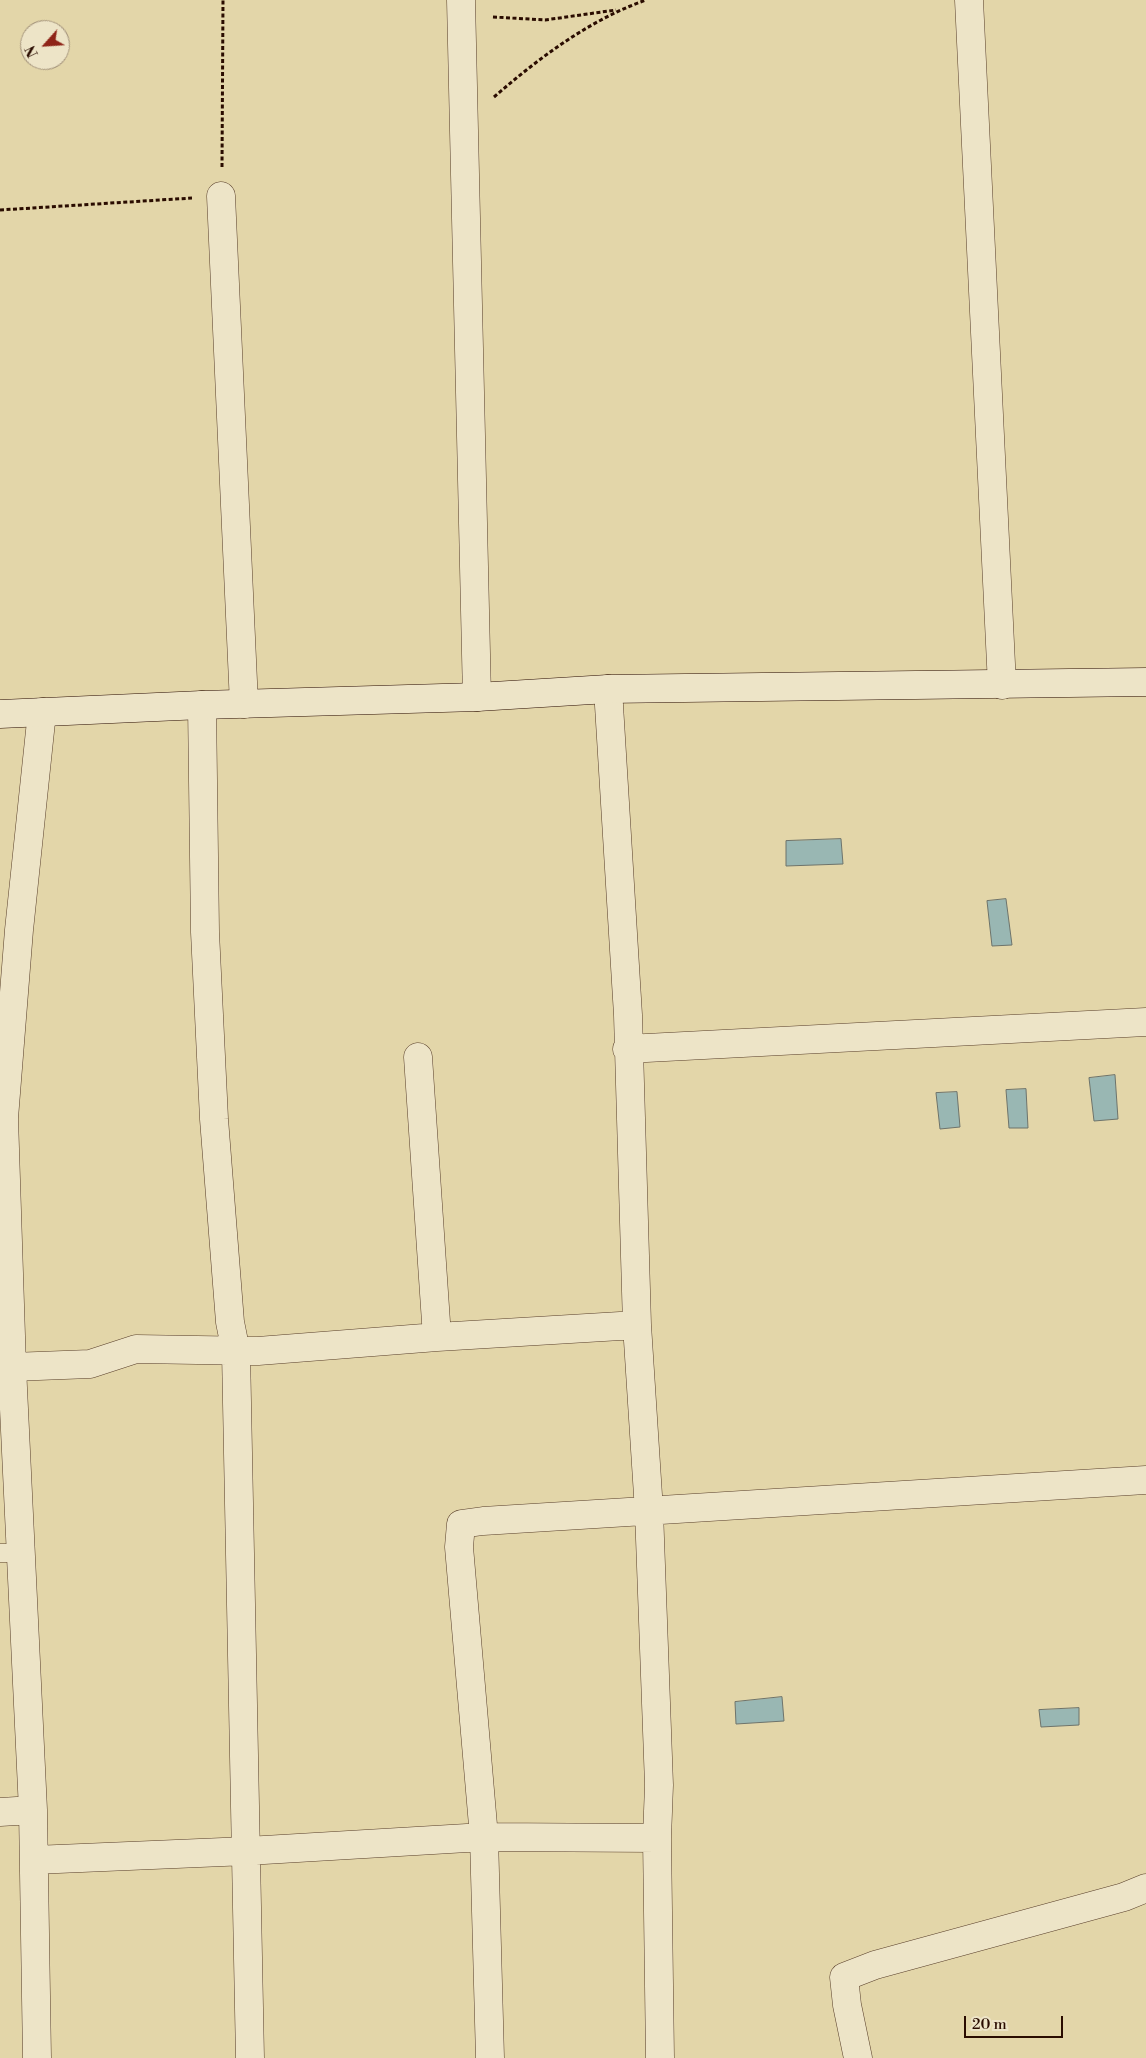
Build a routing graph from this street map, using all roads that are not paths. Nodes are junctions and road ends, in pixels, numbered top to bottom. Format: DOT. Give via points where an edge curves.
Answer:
graph roads {
  1 [pos="969,0"];
  2 [pos="461,4"];
  3 [pos="221,196"];
  4 [pos="1146,682"];
  5 [pos="1002,686"];
  6 [pos="608,689"];
  7 [pos="477,697"];
  8 [pos="244,704"];
  9 [pos="202,705"];
  10 [pos="42,712"];
  11 [pos="0,714"];
  12 [pos="1146,1022"];
  13 [pos="627,1049"];
  14 [pos="418,1057"];
  15 [pos="637,1325"];
  16 [pos="437,1337"];
  17 [pos="236,1352"];
  18 [pos="12,1367"];
  19 [pos="1146,1480"];
  20 [pos="649,1511"];
  21 [pos="11,1553"];
  22 [pos="33,1810"];
  23 [pos="0,1812"];
  24 [pos="484,1837"];
  25 [pos="657,1838"];
  26 [pos="247,1851"];
  27 [pos="34,1860"];
  28 [pos="1146,1888"];
  29 [pos="38,2058"];
  30 [pos="250,2058"];
  31 [pos="490,2058"];
  32 [pos="660,2058"];
  33 [pos="858,2058"];
  1 -- 5 [label="street"];
  2 -- 7 [label="street"];
  3 -- 8 [label="street"];
  4 -- 5 [label="street"];
  5 -- 6 [label="street"];
  6 -- 7 [label="street"];
  6 -- 13 [label="street" via="628,1016"];
  7 -- 8 [label="street"];
  8 -- 9 [label="street"];
  9 -- 10 [label="street"];
  9 -- 17 [label="street" via="205,932 214,1119 230,1322"];
  10 -- 11 [label="street"];
  10 -- 18 [label="street" via="19,930 4,1118"];
  12 -- 13 [label="street"];
  13 -- 15 [label="street"];
  14 -- 16 [label="street"];
  15 -- 16 [label="street"];
  15 -- 20 [label="street"];
  16 -- 17 [label="street"];
  17 -- 18 [label="street" via="136,1349 90,1364"];
  17 -- 26 [label="street"];
  18 -- 21 [label="street"];
  19 -- 20 [label="street"];
  20 -- 24 [label="street" via="461,1524 459,1547"];
  20 -- 25 [label="street" via="659,1785"];
  21 -- 22 [label="street"];
  22 -- 23 [label="street"];
  22 -- 27 [label="street"];
  24 -- 25 [label="street"];
  24 -- 26 [label="street"];
  24 -- 31 [label="street"];
  25 -- 32 [label="street"];
  26 -- 27 [label="street"];
  26 -- 30 [label="street"];
  27 -- 29 [label="street"];
  28 -- 33 [label="street" via="1124,1897 875,1965 844,1977"];
}
